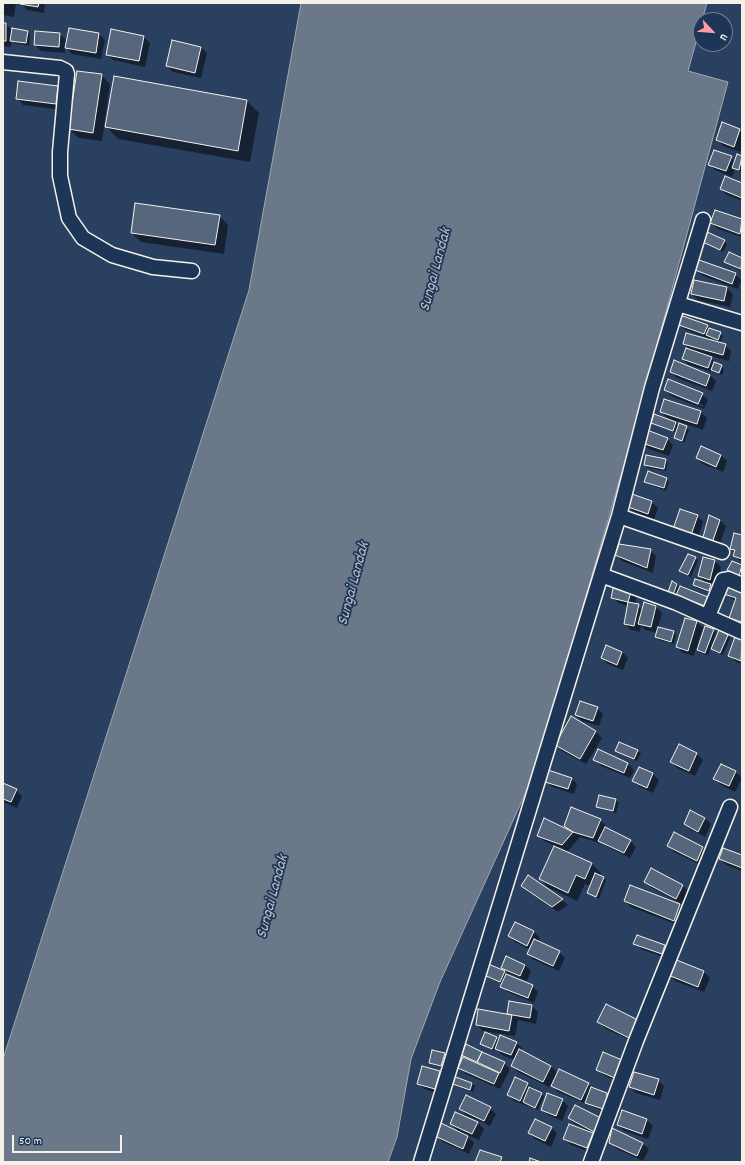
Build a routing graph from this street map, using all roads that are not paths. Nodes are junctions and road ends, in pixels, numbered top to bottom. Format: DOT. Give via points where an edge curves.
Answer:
graph roads {
  1 [pos="3,62"];
  2 [pos="703,220"];
  3 [pos="192,271"];
  4 [pos="678,304"];
  5 [pos="742,324"];
  6 [pos="619,516"];
  7 [pos="722,552"];
  8 [pos="601,575"];
  9 [pos="742,585"];
  10 [pos="708,616"];
  11 [pos="742,632"];
  12 [pos="730,808"];
  13 [pos="421,1162"];
  14 [pos="591,1162"];
  1 -- 3 [label="street" via="60,68 66,71 60,176 68,218 83,238 119,257 153,267"];
  2 -- 4 [label="street"];
  4 -- 5 [label="street"];
  4 -- 6 [label="street" via="652,388"];
  6 -- 7 [label="street"];
  6 -- 8 [label="street"];
  8 -- 10 [label="street"];
  8 -- 13 [label="street"];
  9 -- 10 [label="street" via="728,579 723,580"];
  10 -- 11 [label="street"];
  12 -- 14 [label="street" via="636,1041"];
}
